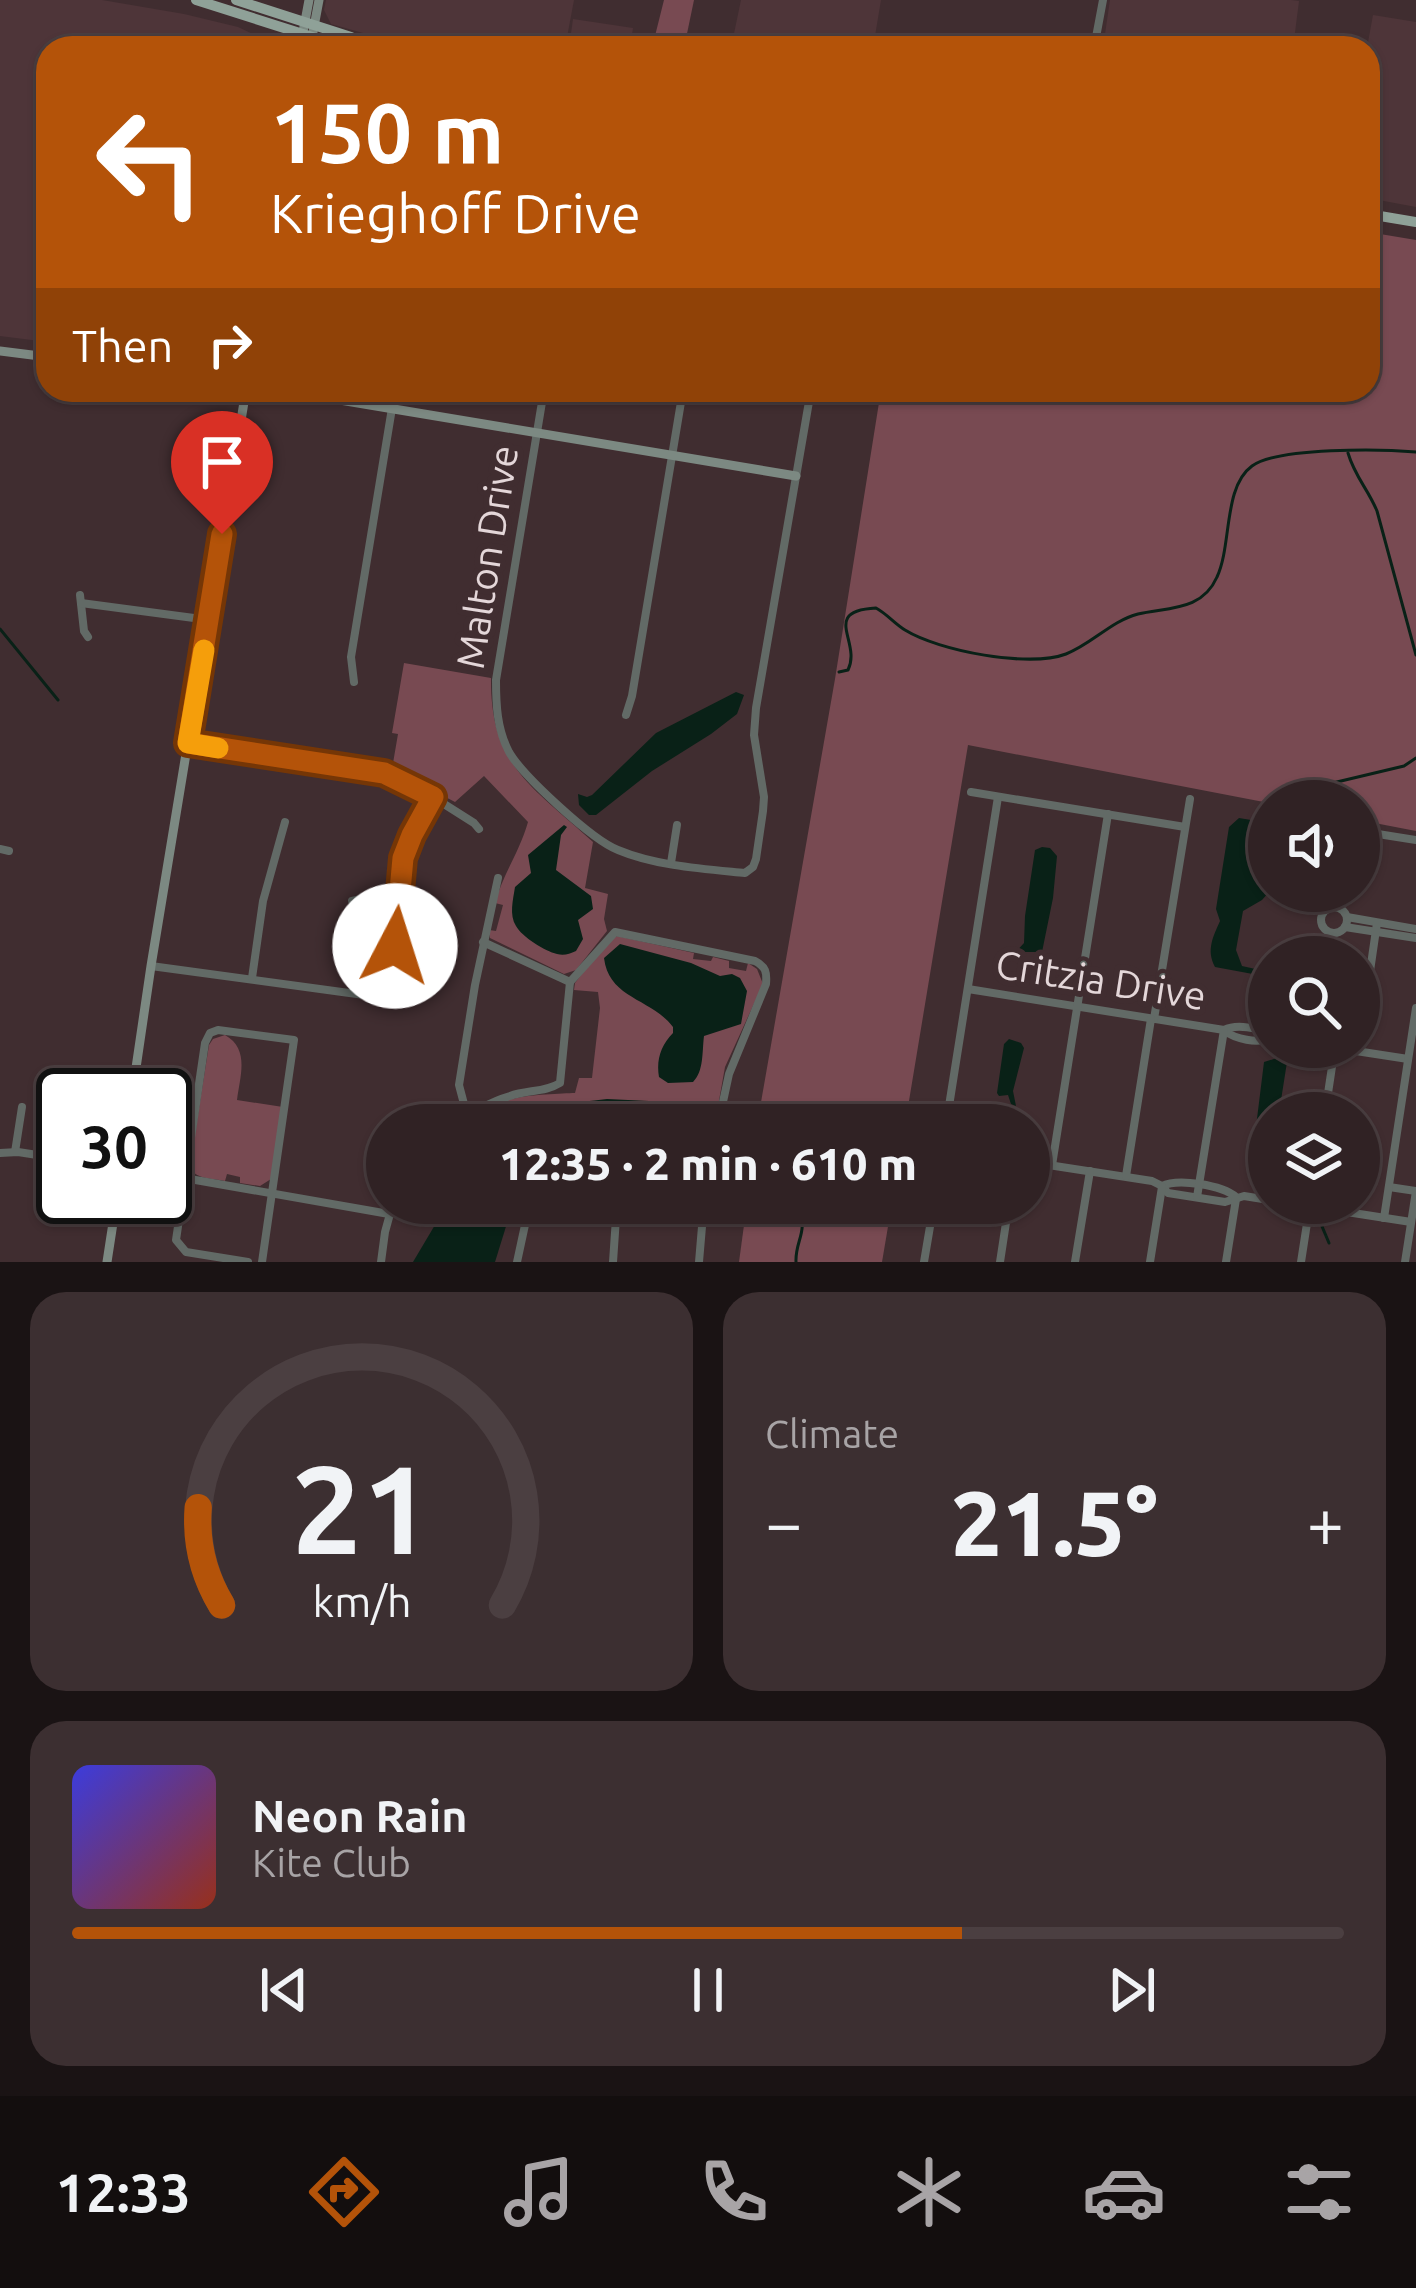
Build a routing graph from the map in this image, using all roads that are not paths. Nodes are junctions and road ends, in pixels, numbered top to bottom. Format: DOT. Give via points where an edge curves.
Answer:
graph roads {
  1 [pos="196,0"];
  2 [pos="236,0"];
  3 [pos="309,0"];
  4 [pos="319,0"];
  5 [pos="1103,0"];
  6 [pos="309,34"];
  7 [pos="1096,36"];
  8 [pos="1380,216"];
  9 [pos="1416,222"];
  10 [pos="0,350"];
  11 [pos="36,355"];
  12 [pos="244,402"];
  13 [pos="351,402"];
  14 [pos="393,402"];
  15 [pos="542,402"];
  16 [pos="681,402"];
  17 [pos="809,402"];
  18 [pos="392,409"];
  19 [pos="537,433"];
  20 [pos="672,454"];
  21 [pos="796,476"];
  22 [pos="209,620"];
  23 [pos="88,637"];
  24 [pos="354,682"];
  25 [pos="626,715"];
  26 [pos="188,743"];
  27 [pos="970,793"];
  28 [pos="433,797"];
  29 [pos="998,797"];
  30 [pos="1190,799"];
  31 [pos="1108,814"];
  32 [pos="286,822"];
  33 [pos="677,825"];
  34 [pos="1185,827"];
  35 [pos="478,830"];
  36 [pos="1380,834"];
  37 [pos="1416,840"];
  38 [pos="671,863"];
  39 [pos="498,878"];
  40 [pos="398,899"];
  41 [pos="352,901"];
  42 [pos="1325,912"];
  43 [pos="1340,912"];
  44 [pos="1346,922"];
  45 [pos="1376,927"];
  46 [pos="1416,934"];
  47 [pos="1375,936"];
  48 [pos="483,942"];
  49 [pos="151,966"];
  50 [pos="252,978"];
  51 [pos="570,982"];
  52 [pos="968,989"];
  53 [pos="1077,1006"];
  54 [pos="1416,1008"];
  55 [pos="1415,1017"];
  56 [pos="1153,1019"];
  57 [pos="1224,1030"];
  58 [pos="1248,1039"];
  59 [pos="1380,1055"];
  60 [pos="1408,1059"];
  61 [pos="136,1068"];
  62 [pos="466,1104"];
  63 [pos="490,1104"];
  64 [pos="722,1104"];
  65 [pos="949,1104"];
  66 [pos="22,1107"];
  67 [pos="192,1127"];
  68 [pos="15,1152"];
  69 [pos="0,1153"];
  70 [pos="36,1155"];
  71 [pos="1052,1165"];
  72 [pos="1090,1171"];
  73 [pos="1126,1176"];
  74 [pos="192,1179"];
  75 [pos="1199,1185"];
  76 [pos="1162,1186"];
  77 [pos="1389,1187"];
  78 [pos="1416,1191"];
  79 [pos="274,1193"];
  80 [pos="1236,1197"];
  81 [pos="1248,1197"];
  82 [pos="1198,1198"];
  83 [pos="366,1210"];
  84 [pos="1380,1217"];
  85 [pos="1384,1218"];
  86 [pos="1411,1222"];
  87 [pos="113,1224"];
  88 [pos="178,1224"];
  89 [pos="387,1224"];
  90 [pos="525,1224"];
  91 [pos="616,1224"];
  92 [pos="702,1224"];
  93 [pos="931,1224"];
  94 [pos="1006,1224"];
  95 [pos="1307,1224"];
  96 [pos="107,1262"];
  97 [pos="248,1262"];
  98 [pos="262,1262"];
  99 [pos="381,1262"];
  100 [pos="518,1262"];
  101 [pos="613,1262"];
  102 [pos="699,1262"];
  103 [pos="925,1262"];
  104 [pos="1000,1262"];
  105 [pos="1075,1262"];
  106 [pos="1150,1262"];
  107 [pos="1226,1262"];
  108 [pos="1300,1262"];
  109 [pos="1405,1262"];
  1 -- 6 [label="main road"];
  2 -- 6 [label="main road"];
  3 -- 6 [label="main road"];
  4 -- 6 [label="main road"];
  5 -- 7 [label="street"];
  8 -- 9 [label="main road"];
  10 -- 11 [label="main road"];
  12 -- 22 [label="main road"];
  13 -- 18 [label="main road"];
  14 -- 18 [label="street"];
  15 -- 19 [label="street, Malton Drive"];
  16 -- 20 [label="street"];
  17 -- 21 [label="street"];
  18 -- 19 [label="main road"];
  18 -- 24 [label="street" via="351,657"];
  19 -- 20 [label="main road"];
  19 -- 38 [label="street, Malton Drive" via="496,680 497,717 526,774 590,834 622,852"];
  20 -- 21 [label="main road"];
  20 -- 25 [label="street"];
  21 -- 38 [label="street" via="756,708 764,797 756,859 745,873"];
  22 -- 23 [label="street" via="81,599"];
  22 -- 26 [label="main road"];
  26 -- 28 [label="street" via="384,773"];
  26 -- 49 [label="main road"];
  27 -- 29 [label="street"];
  28 -- 35 [label="street"];
  28 -- 40 [label="street" via="403,858"];
  29 -- 31 [label="street"];
  29 -- 52 [label="street"];
  30 -- 34 [label="street"];
  31 -- 34 [label="street"];
  31 -- 53 [label="street"];
  32 -- 50 [label="street"];
  33 -- 38 [label="street"];
  34 -- 56 [label="street"];
  36 -- 37 [label="street"];
  39 -- 48 [label="street"];
  40 -- 41 [label="street"];
  40 -- 50 [label="street" via="386,998"];
  42 -- 44 [label="street" via="1321,921 1334,933"];
  43 -- 44 [label="street"];
  44 -- 45 [label="street"];
  45 -- 46 [label="street"];
  45 -- 47 [label="street"];
  48 -- 51 [label="street"];
  48 -- 62 [label="street" via="459,1085"];
  49 -- 50 [label="street"];
  49 -- 61 [label="main road"];
  51 -- 63 [label="street" via="560,1083"];
  51 -- 64 [label="street" via="615,932 764,966 766,984"];
  52 -- 53 [label="street, Critzia Drive"];
  52 -- 65 [label="street"];
  53 -- 56 [label="street, Critzia Drive"];
  53 -- 71 [label="street"];
  54 -- 55 [label="street"];
  55 -- 60 [label="street"];
  56 -- 57 [label="street, Critzia Drive"];
  56 -- 73 [label="street"];
  57 -- 58 [label="street, Critzia Drive"];
  57 -- 75 [label="street"];
  59 -- 60 [label="street"];
  60 -- 77 [label="street"];
  66 -- 68 [label="street"];
  67 -- 79 [label="street" via="209,1033 294,1040"];
  68 -- 69 [label="street"];
  68 -- 70 [label="street"];
  71 -- 72 [label="street"];
  72 -- 73 [label="street"];
  72 -- 105 [label="street"];
  73 -- 76 [label="street"];
  74 -- 79 [label="street"];
  75 -- 76 [label="street"];
  75 -- 80 [label="street"];
  75 -- 82 [label="street"];
  76 -- 82 [label="street"];
  76 -- 106 [label="street"];
  77 -- 78 [label="street"];
  77 -- 85 [label="street"];
  78 -- 86 [label="street"];
  79 -- 83 [label="street"];
  79 -- 98 [label="street"];
  80 -- 81 [label="street"];
  80 -- 82 [label="street"];
  80 -- 107 [label="street"];
  84 -- 85 [label="street"];
  85 -- 86 [label="street"];
  86 -- 109 [label="street"];
  87 -- 96 [label="main road"];
  88 -- 97 [label="street" via="176,1240 186,1252"];
  89 -- 99 [label="street"];
  90 -- 100 [label="street"];
  91 -- 101 [label="street"];
  92 -- 102 [label="street"];
  93 -- 103 [label="street"];
  94 -- 104 [label="street"];
  95 -- 108 [label="street"];
}
